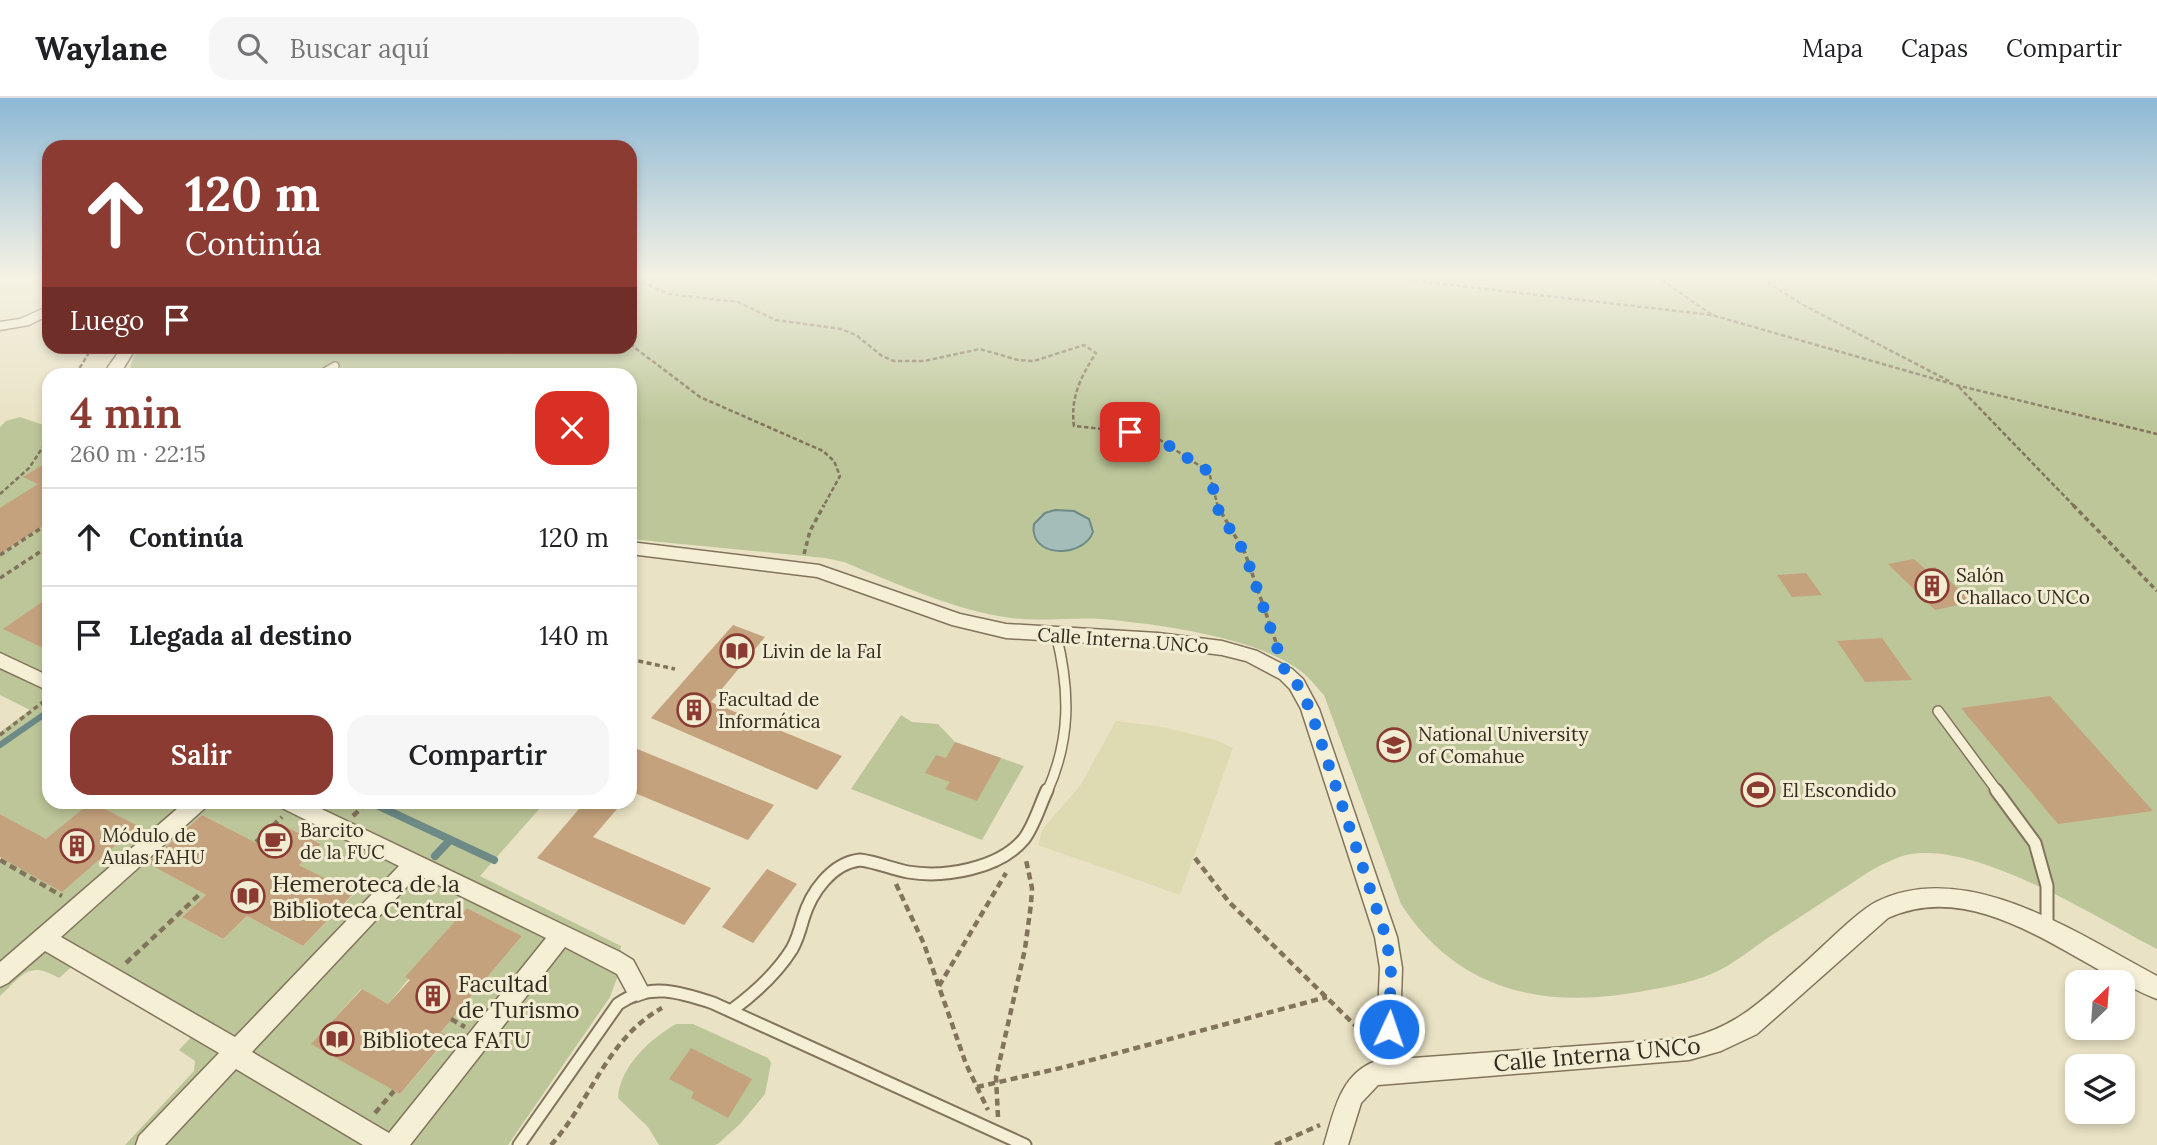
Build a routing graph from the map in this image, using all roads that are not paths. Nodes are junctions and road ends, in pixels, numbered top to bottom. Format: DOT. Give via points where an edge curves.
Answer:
graph roads {
  1 [pos="335,366"];
  2 [pos="332,368"];
  3 [pos="637,549"];
  4 [pos="1056,634"];
  5 [pos="0,660"];
  6 [pos="42,681"];
  7 [pos="1938,711"];
  8 [pos="190,809"];
  9 [pos="305,809"];
  10 [pos="415,863"];
  11 [pos="2047,931"];
  12 [pos="562,934"];
  13 [pos="43,938"];
  14 [pos="0,976"];
  15 [pos="2157,988"];
  16 [pos="638,990"];
  17 [pos="732,1010"];
  18 [pos="236,1053"];
  19 [pos="1387,1072"];
  20 [pos="148,1145"];
  21 [pos="386,1145"];
  22 [pos="395,1145"];
  23 [pos="519,1145"];
  24 [pos="1025,1145"];
  25 [pos="1336,1145"];
  1 -- 2 [label="lane"];
  3 -- 4 [label="street, Calle Interna UNCo" via="800,568 836,576 981,627"];
  4 -- 17 [label="lane" via="1070,722 1063,751 1024,840 980,866 920,873 851,860 826,880 778,968"];
  4 -- 19 [label="street, Calle Interna UNCo" via="1158,639 1222,648 1251,656 1297,684 1310,709 1386,937 1391,968"];
  5 -- 6 [label="street"];
  7 -- 11 [label="lane" via="2035,843 2047,886"];
  8 -- 13 [label="street"];
  9 -- 10 [label="street"];
  10 -- 12 [label="street"];
  10 -- 18 [label="street"];
  11 -- 15 [label="street, Calle Interna UNCo"];
  11 -- 19 [label="street, Calle Interna UNCo" via="1971,902 1920,897 1880,911 1749,1026 1711,1045"];
  12 -- 16 [label="street" via="625,967"];
  12 -- 22 [label="street"];
  13 -- 14 [label="street"];
  13 -- 18 [label="street"];
  16 -- 17 [label="lane" via="687,994"];
  16 -- 23 [label="lane" via="607,1017"];
  17 -- 24 [label="lane"];
  18 -- 20 [label="street"];
  18 -- 21 [label="street"];
  19 -- 25 [label="street, Calle Interna UNCo" via="1365,1078 1357,1086"];
}
